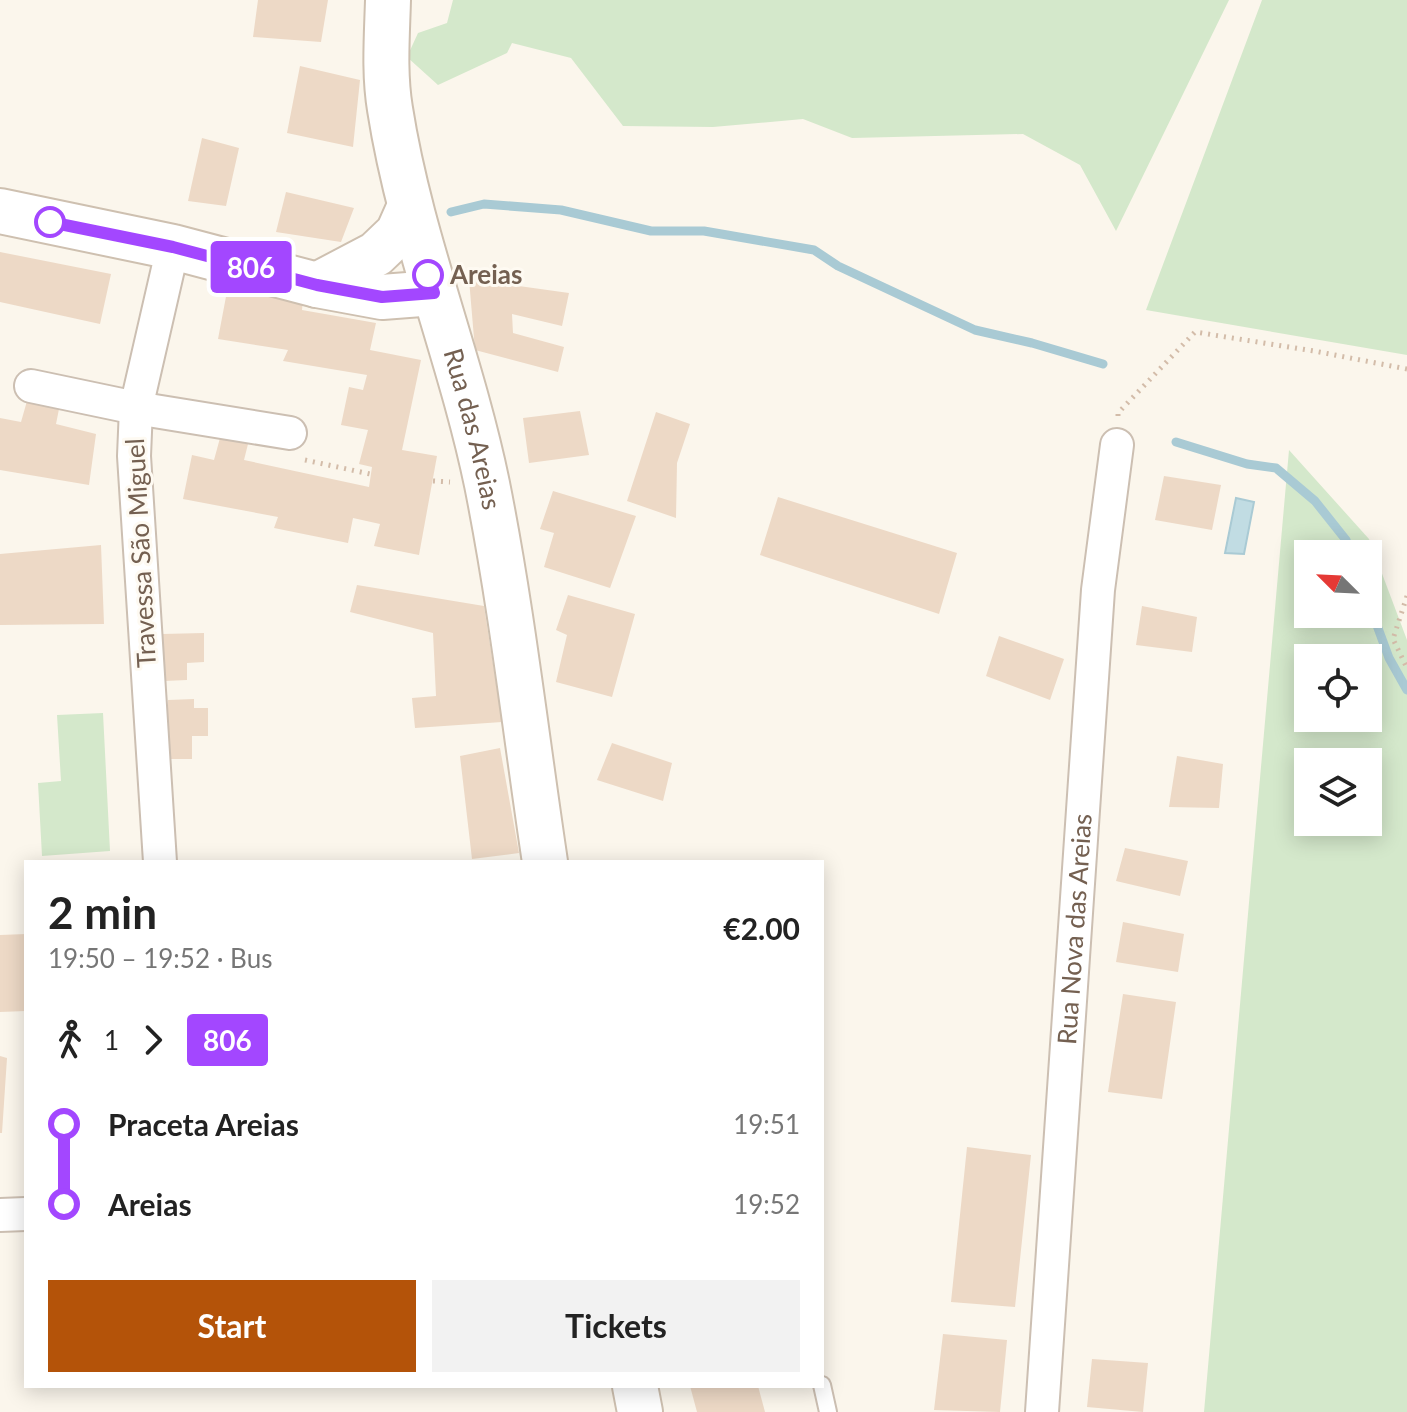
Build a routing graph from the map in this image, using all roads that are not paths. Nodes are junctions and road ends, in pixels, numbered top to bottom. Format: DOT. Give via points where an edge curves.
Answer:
graph roads {
  1 [pos="388,0"];
  2 [pos="410,206"];
  3 [pos="0,211"];
  4 [pos="173,247"];
  5 [pos="430,281"];
  6 [pos="317,285"];
  7 [pos="31,386"];
  8 [pos="462,386"];
  9 [pos="136,408"];
  10 [pos="290,433"];
  11 [pos="1117,445"];
  12 [pos="160,860"];
  13 [pos="545,860"];
  14 [pos="24,1214"];
  15 [pos="0,1215"];
  16 [pos="635,1388"];
  17 [pos="823,1388"];
  18 [pos="640,1412"];
  19 [pos="828,1412"];
  20 [pos="1042,1412"];
  1 -- 2 [label="street, Rua das Areias" via="389,107"];
  2 -- 5 [label="street, Rua das Areias"];
  2 -- 6 [label="street" via="398,233 376,254"];
  3 -- 4 [label="street"];
  4 -- 6 [label="street"];
  4 -- 9 [label="street, Travessa São Miguel"];
  5 -- 6 [label="street" via="382,297"];
  5 -- 8 [label="street, Rua das Areias"];
  6 -- 8 [label="street" via="399,315 434,340"];
  7 -- 9 [label="street"];
  8 -- 13 [label="street, Rua das Areias" via="487,484"];
  9 -- 10 [label="street"];
  9 -- 12 [label="street, Travessa São Miguel" via="134,456"];
  11 -- 20 [label="street, Rua Nova das Areias" via="1098,590"];
  14 -- 15 [label="street"];
  16 -- 18 [label="street"];
  17 -- 19 [label="lane"];
}
